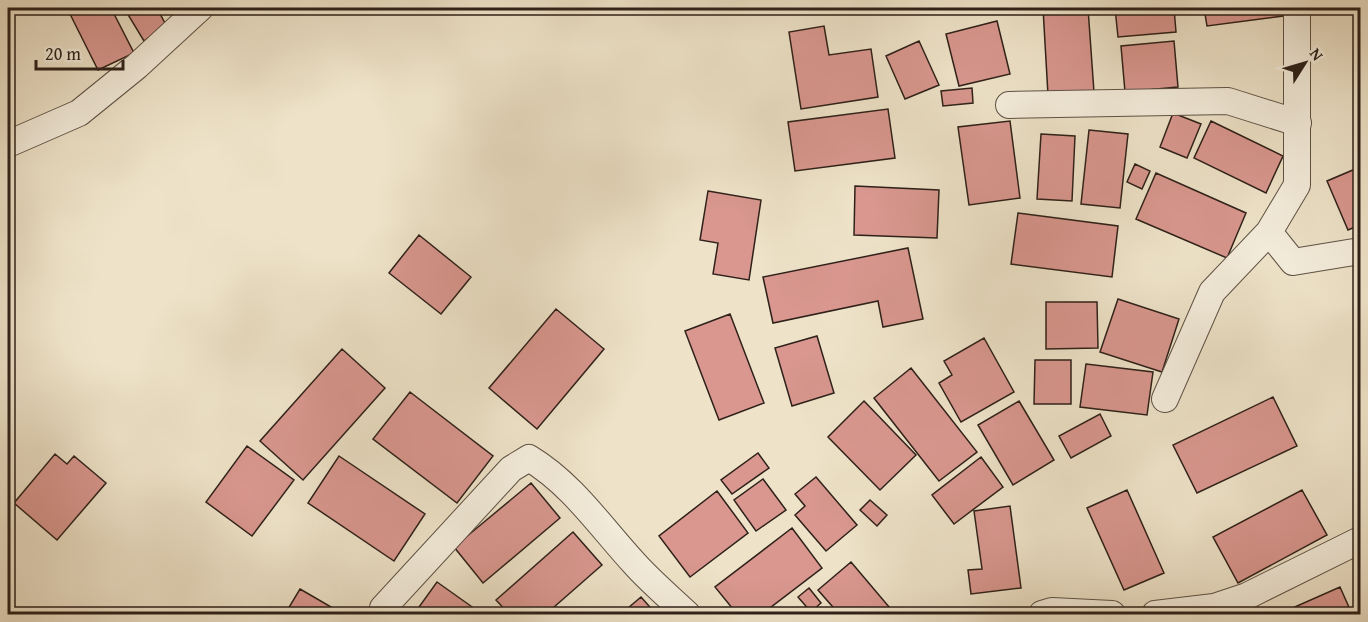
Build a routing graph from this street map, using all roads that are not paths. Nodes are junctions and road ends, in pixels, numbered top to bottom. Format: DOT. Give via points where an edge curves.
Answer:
graph roads {
  1 [pos="200,8"];
  2 [pos="1297,8"];
  3 [pos="1009,105"];
  4 [pos="1298,123"];
  5 [pos="8,144"];
  6 [pos="1269,232"];
  7 [pos="1360,251"];
  8 [pos="1165,399"];
  9 [pos="1360,540"];
  10 [pos="383,608"];
  11 [pos="1216,611"];
  12 [pos="687,615"];
  13 [pos="1042,615"];
  14 [pos="1112,615"];
  15 [pos="1155,615"];
  1 -- 5 [label="street" via="79,112"];
  2 -- 4 [label="street"];
  3 -- 4 [label="street" via="1228,101"];
  4 -- 6 [label="street" via="1297,184"];
  6 -- 7 [label="street" via="1293,261"];
  6 -- 8 [label="street" via="1212,292"];
  9 -- 11 [label="street"];
  10 -- 12 [label="street" via="511,469 529,458 547,469 579,500 634,563"];
  11 -- 15 [label="street"];
  13 -- 14 [label="street" via="1052,611"];
}
